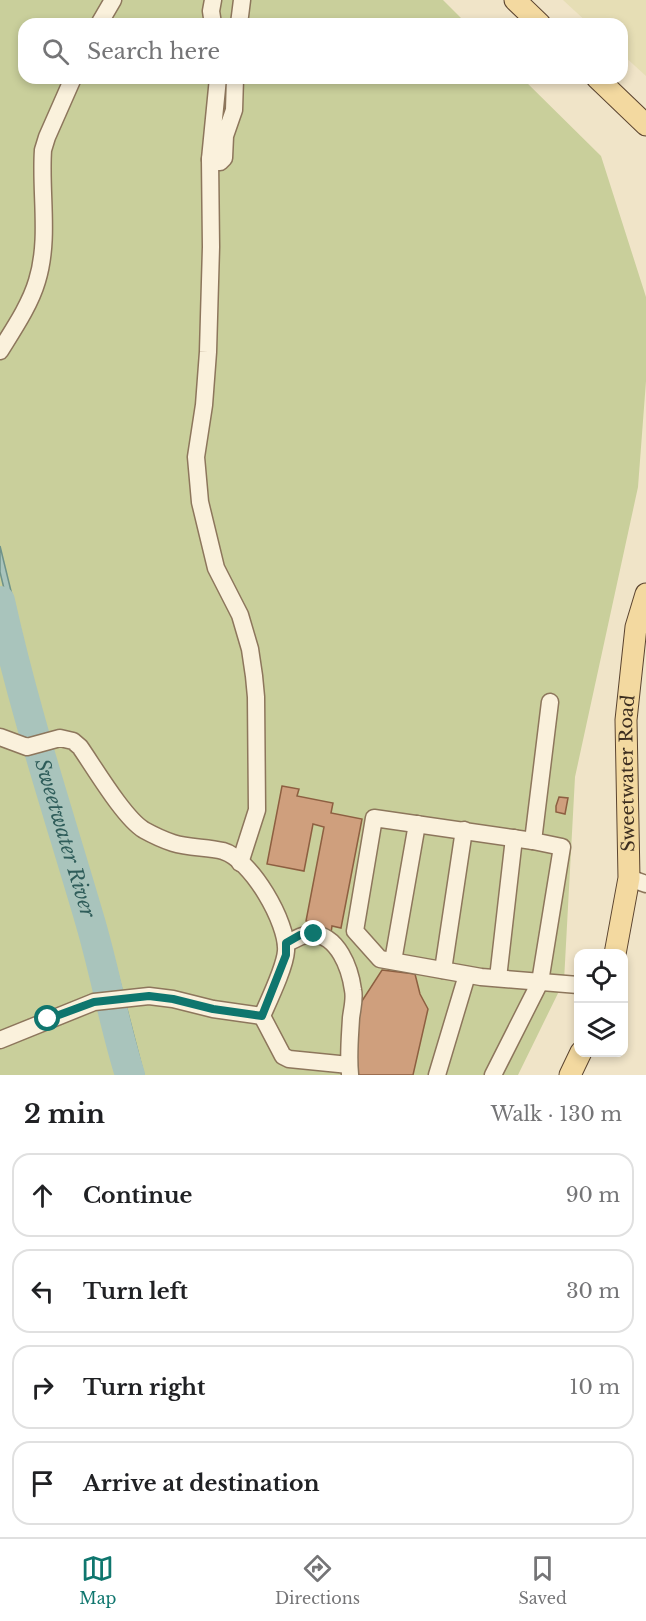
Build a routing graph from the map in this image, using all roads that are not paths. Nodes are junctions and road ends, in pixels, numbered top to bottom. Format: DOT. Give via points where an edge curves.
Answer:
graph roads {
  1 [pos="113,0"];
  2 [pos="213,0"];
  3 [pos="242,0"];
  4 [pos="515,0"];
  5 [pos="102,18"];
  6 [pos="212,18"];
  7 [pos="240,18"];
  8 [pos="534,18"];
  9 [pos="70,84"];
  10 [pos="217,84"];
  11 [pos="235,84"];
  12 [pos="603,84"];
  13 [pos="646,125"];
  14 [pos="210,159"];
  15 [pos="0,351"];
  16 [pos="646,594"];
  17 [pos="550,702"];
  18 [pos="0,737"];
  19 [pos="417,824"];
  20 [pos="464,830"];
  21 [pos="514,838"];
  22 [pos="533,841"];
  23 [pos="240,862"];
  24 [pos="638,881"];
  25 [pos="286,943"];
  26 [pos="617,949"];
  27 [pos="393,961"];
  28 [pos="443,970"];
  29 [pos="474,976"];
  30 [pos="498,978"];
  31 [pos="540,982"];
  32 [pos="574,985"];
  33 [pos="262,1016"];
  34 [pos="0,1040"];
  35 [pos="579,1057"];
  36 [pos="350,1070"];
  37 [pos="437,1075"];
  38 [pos="493,1075"];
  39 [pos="570,1075"];
  1 -- 5 [label="street"];
  2 -- 6 [label="street"];
  3 -- 7 [label="street"];
  4 -- 8 [label="main road"];
  9 -- 15 [label="street" via="46,137 38,278"];
  10 -- 14 [label="street"];
  11 -- 14 [label="street" via="224,158 220,162"];
  12 -- 13 [label="main road"];
  14 -- 23 [label="street" via="208,352 196,457 200,502 216,568 240,615 255,686 257,810"];
  16 -- 24 [label="main road, Sweetwater Road" via="636,627 626,720"];
  17 -- 22 [label="street"];
  18 -- 23 [label="street" via="27,747 60,738 73,741 142,829 173,843 225,851"];
  19 -- 20 [label="street"];
  19 -- 27 [label="street"];
  19 -- 27 [label="street" via="374,818 355,931 380,959"];
  20 -- 21 [label="street"];
  20 -- 28 [label="street"];
  21 -- 22 [label="street"];
  21 -- 30 [label="street"];
  22 -- 31 [label="street" via="562,847"];
  23 -- 25 [label="street" via="274,907"];
  24 -- 26 [label="main road, Sweetwater Road"];
  25 -- 33 [label="street" via="286,955"];
  25 -- 36 [label="street" via="300,935 314,934 337,948 345,962 354,992"];
  27 -- 28 [label="street"];
  28 -- 29 [label="street"];
  29 -- 30 [label="street"];
  29 -- 37 [label="street"];
  30 -- 31 [label="street"];
  31 -- 32 [label="street"];
  31 -- 38 [label="street"];
  33 -- 34 [label="street" via="149,996 94,1002"];
  33 -- 36 [label="street" via="283,1056"];
  35 -- 39 [label="main road"];
}
